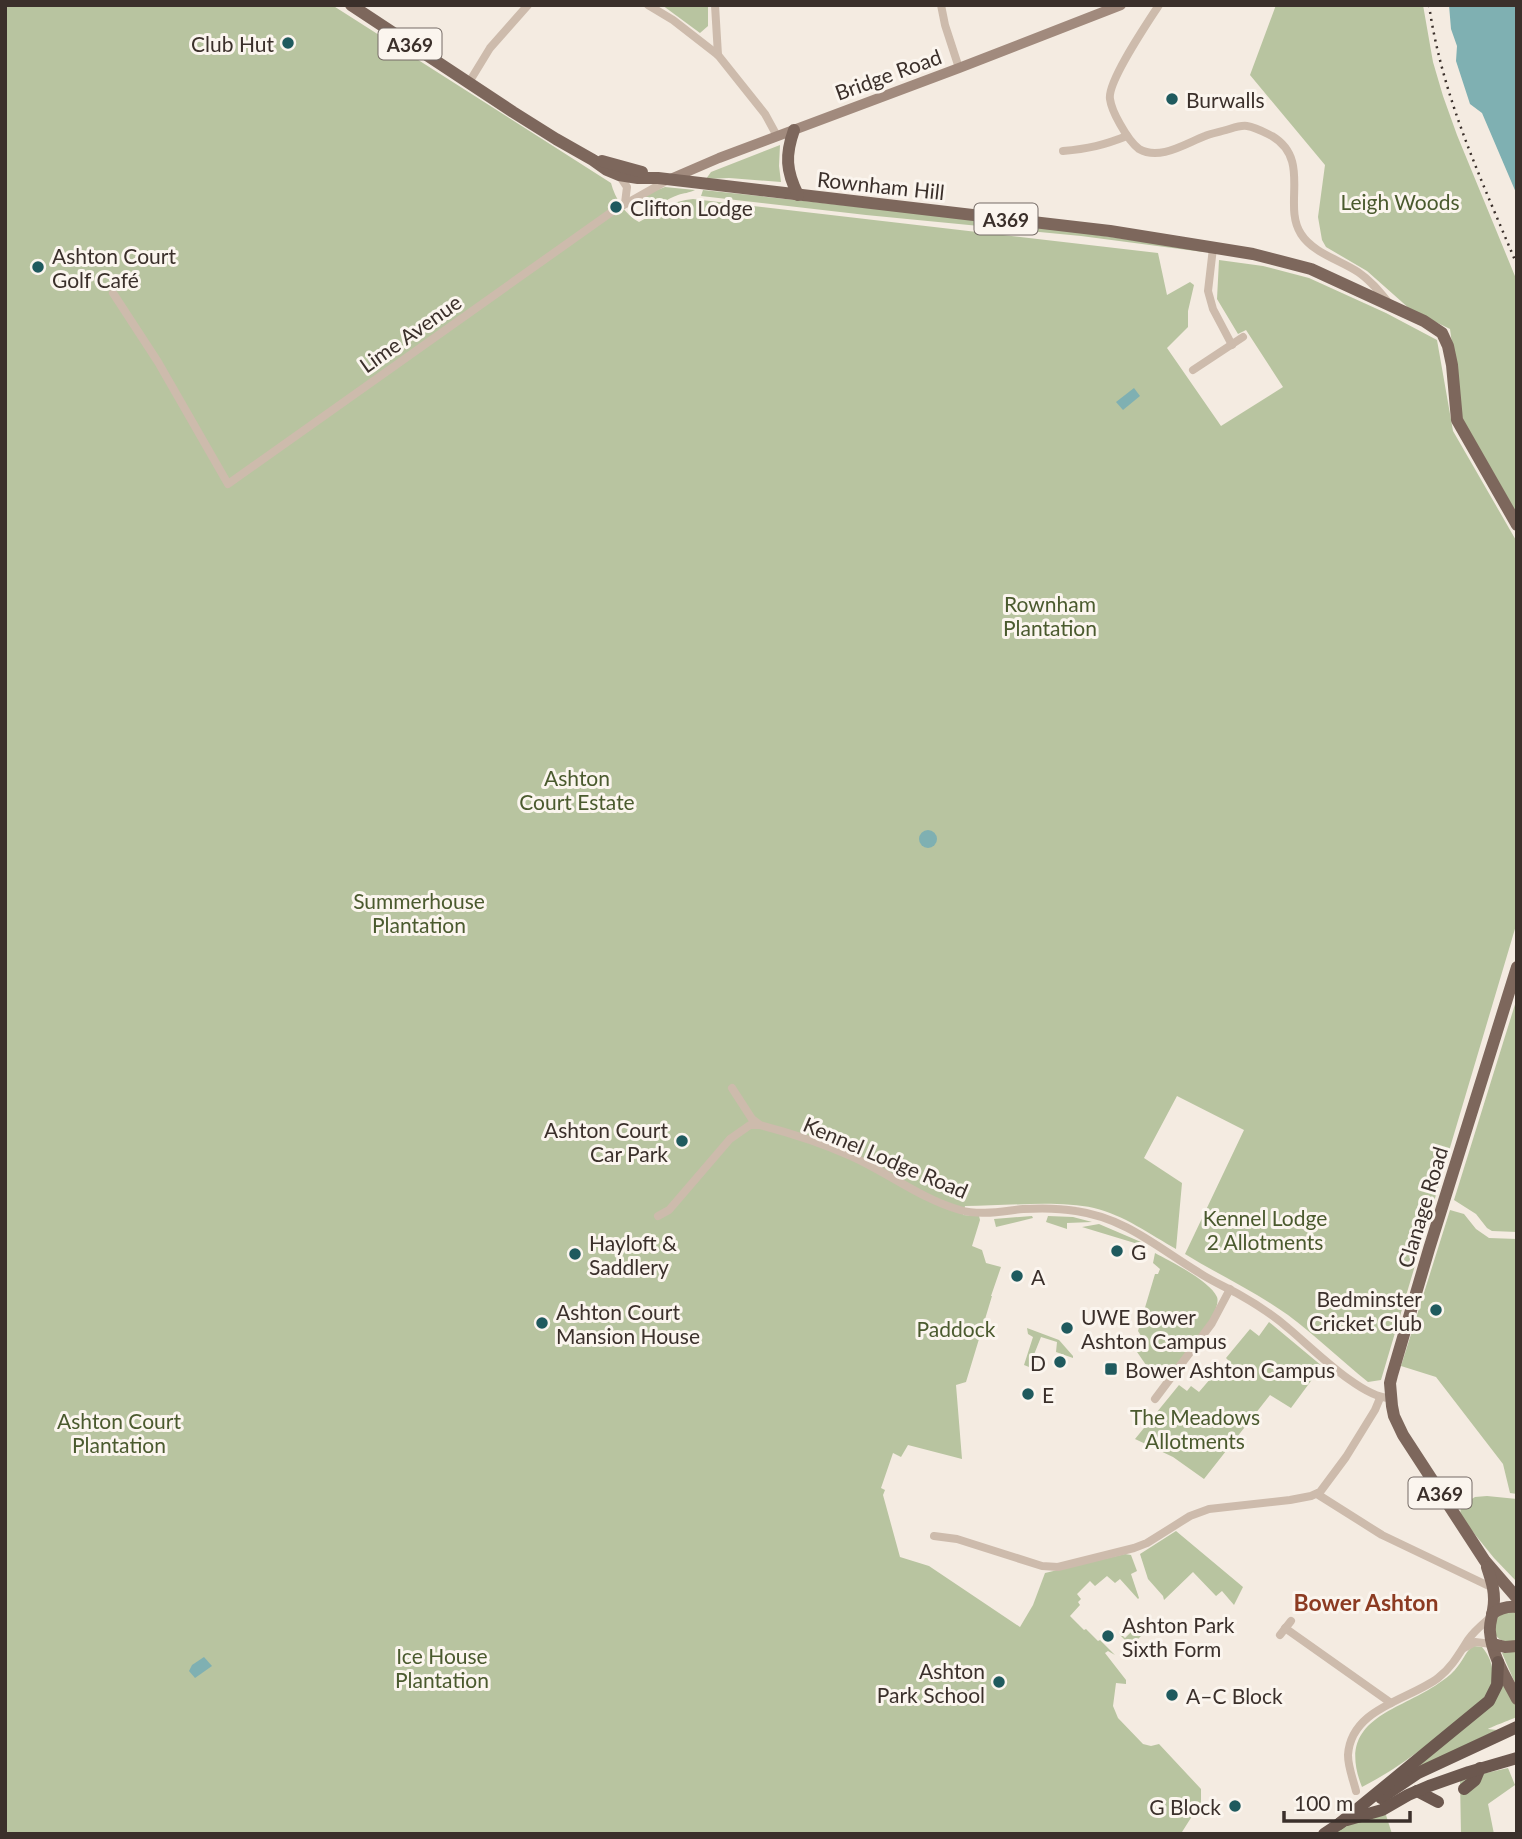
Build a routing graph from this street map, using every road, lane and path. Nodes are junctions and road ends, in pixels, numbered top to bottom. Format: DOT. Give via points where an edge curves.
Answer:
graph roads {
  1 [pos="351,5"];
  2 [pos="528,5"];
  3 [pos="648,5"];
  4 [pos="715,5"];
  5 [pos="941,5"];
  6 [pos="1121,5"];
  7 [pos="1159,5"];
  8 [pos="718,55"];
  9 [pos="959,68"];
  10 [pos="468,83"];
  11 [pos="794,130"];
  12 [pos="776,136"];
  13 [pos="1127,136"];
  14 [pos="1063,151"];
  15 [pos="593,160"];
  16 [pos="619,175"];
  17 [pos="663,179"];
  18 [pos="798,195"];
  19 [pos="614,211"];
  20 [pos="1213,248"];
  21 [pos="113,293"];
  22 [pos="1389,305"];
  23 [pos="1242,337"];
  24 [pos="1232,345"];
  25 [pos="1193,370"];
  26 [pos="1517,525"];
  27 [pos="1517,967"];
  28 [pos="732,1088"];
  29 [pos="761,1125"];
  30 [pos="658,1216"];
  31 [pos="1230,1289"];
  32 [pos="1385,1398"];
  33 [pos="1155,1399"];
  34 [pos="1317,1494"];
  35 [pos="934,1536"];
  36 [pos="1485,1561"];
  37 [pos="1494,1589"];
  38 [pos="1517,1598"];
  39 [pos="1517,1607"];
  40 [pos="1492,1615"];
  41 [pos="1285,1628"];
  42 [pos="1492,1644"];
  43 [pos="1517,1646"];
  44 [pos="1464,1648"];
  45 [pos="1498,1662"];
  46 [pos="1517,1699"];
  47 [pos="1391,1703"];
  48 [pos="1517,1727"];
  49 [pos="1517,1735"];
  50 [pos="1491,1743"];
  51 [pos="1517,1758"];
  52 [pos="1480,1768"];
  53 [pos="1464,1789"];
  54 [pos="1356,1791"];
  55 [pos="1417,1791"];
  56 [pos="1438,1802"];
  57 [pos="1342,1822"];
  58 [pos="1324,1834"];
  1 -- 10 [label="main road, A369"];
  2 -- 10 [label="street" via="490,48"];
  3 -- 8 [label="street"];
  4 -- 8 [label="street"];
  5 -- 9 [label="street"];
  6 -- 9 [label="main road, Bridge Road"];
  7 -- 13 [label="street" via="1109,96"];
  8 -- 12 [label="street" via="765,114"];
  9 -- 11 [label="main road, Bridge Road"];
  10 -- 15 [label="main road, A369"];
  11 -- 12 [label="main road, Bridge Road"];
  11 -- 18 [label="main road" via="788,165"];
  12 -- 17 [label="main road, Bridge Road"];
  13 -- 14 [label="street" via="1102,146"];
  13 -- 22 [label="street" via="1137,147 1153,153 1237,127 1247,126 1275,138 1292,161 1300,232 1309,244 1358,272"];
  15 -- 16 [label="main road, A369"];
  15 -- 17 [label="main road, A369"];
  16 -- 17 [label="main road, A369"];
  16 -- 17 [label="street" via="627,187 623,204"];
  17 -- 18 [label="main road, Rownham Hill / A369"];
  18 -- 20 [label="main road, Rownham Hill / A369" via="1110,231"];
  19 -- 21 [label="street, Lime Avenue" via="228,484 159,362"];
  20 -- 22 [label="main road, Rownham Hill / A369" via="1311,269"];
  20 -- 24 [label="street" via="1208,291"];
  22 -- 26 [label="main road, Rownham Hill / A369" via="1442,333 1452,365 1457,420"];
  23 -- 24 [label="street"];
  24 -- 25 [label="street"];
  27 -- 32 [label="main road, Clanage Road / A369"];
  28 -- 29 [label="street"];
  29 -- 30 [label="street" via="750,1125 730,1139"];
  29 -- 31 [label="street, Kennel Lodge Road" via="851,1156 963,1211 1062,1209 1108,1219 1140,1233"];
  31 -- 32 [label="street, Kennel Lodge Road" via="1278,1320 1362,1389"];
  31 -- 33 [label="street" via="1212,1323"];
  32 -- 34 [label="street"];
  32 -- 36 [label="main road, Clanage Road / A369" via="1403,1435"];
  34 -- 35 [label="street" via="1217,1507 1191,1516 1142,1545 1058,1567"];
  34 -- 37 [label="street" via="1382,1535"];
  36 -- 37 [label="main road, Clanage Road / A369"];
  36 -- 38 [label="main road, Clanage Road / A369"];
  37 -- 40 [label="main road, Clanage Road / A369"];
  39 -- 40 [label="main road"];
  40 -- 42 [label="main road, A369"];
  40 -- 44 [label="street"];
  41 -- 47 [label="street"];
  42 -- 43 [label="main road"];
  42 -- 44 [label="street" via="1475,1642"];
  42 -- 45 [label="main road, A369"];
  44 -- 47 [label="street" via="1439,1677"];
  45 -- 46 [label="main road, A369"];
  45 -- 57 [label="highway, A369" via="1497,1685 1489,1701"];
  47 -- 54 [label="street" via="1365,1722 1351,1742 1348,1754"];
  48 -- 50 [label="highway"];
  49 -- 50 [label="highway"];
  50 -- 57 [label="highway" via="1391,1791"];
  51 -- 52 [label="highway"];
  52 -- 53 [label="highway"];
  52 -- 55 [label="highway"];
  55 -- 56 [label="highway"];
  55 -- 57 [label="highway" via="1382,1810"];
  57 -- 58 [label="highway"];
}
